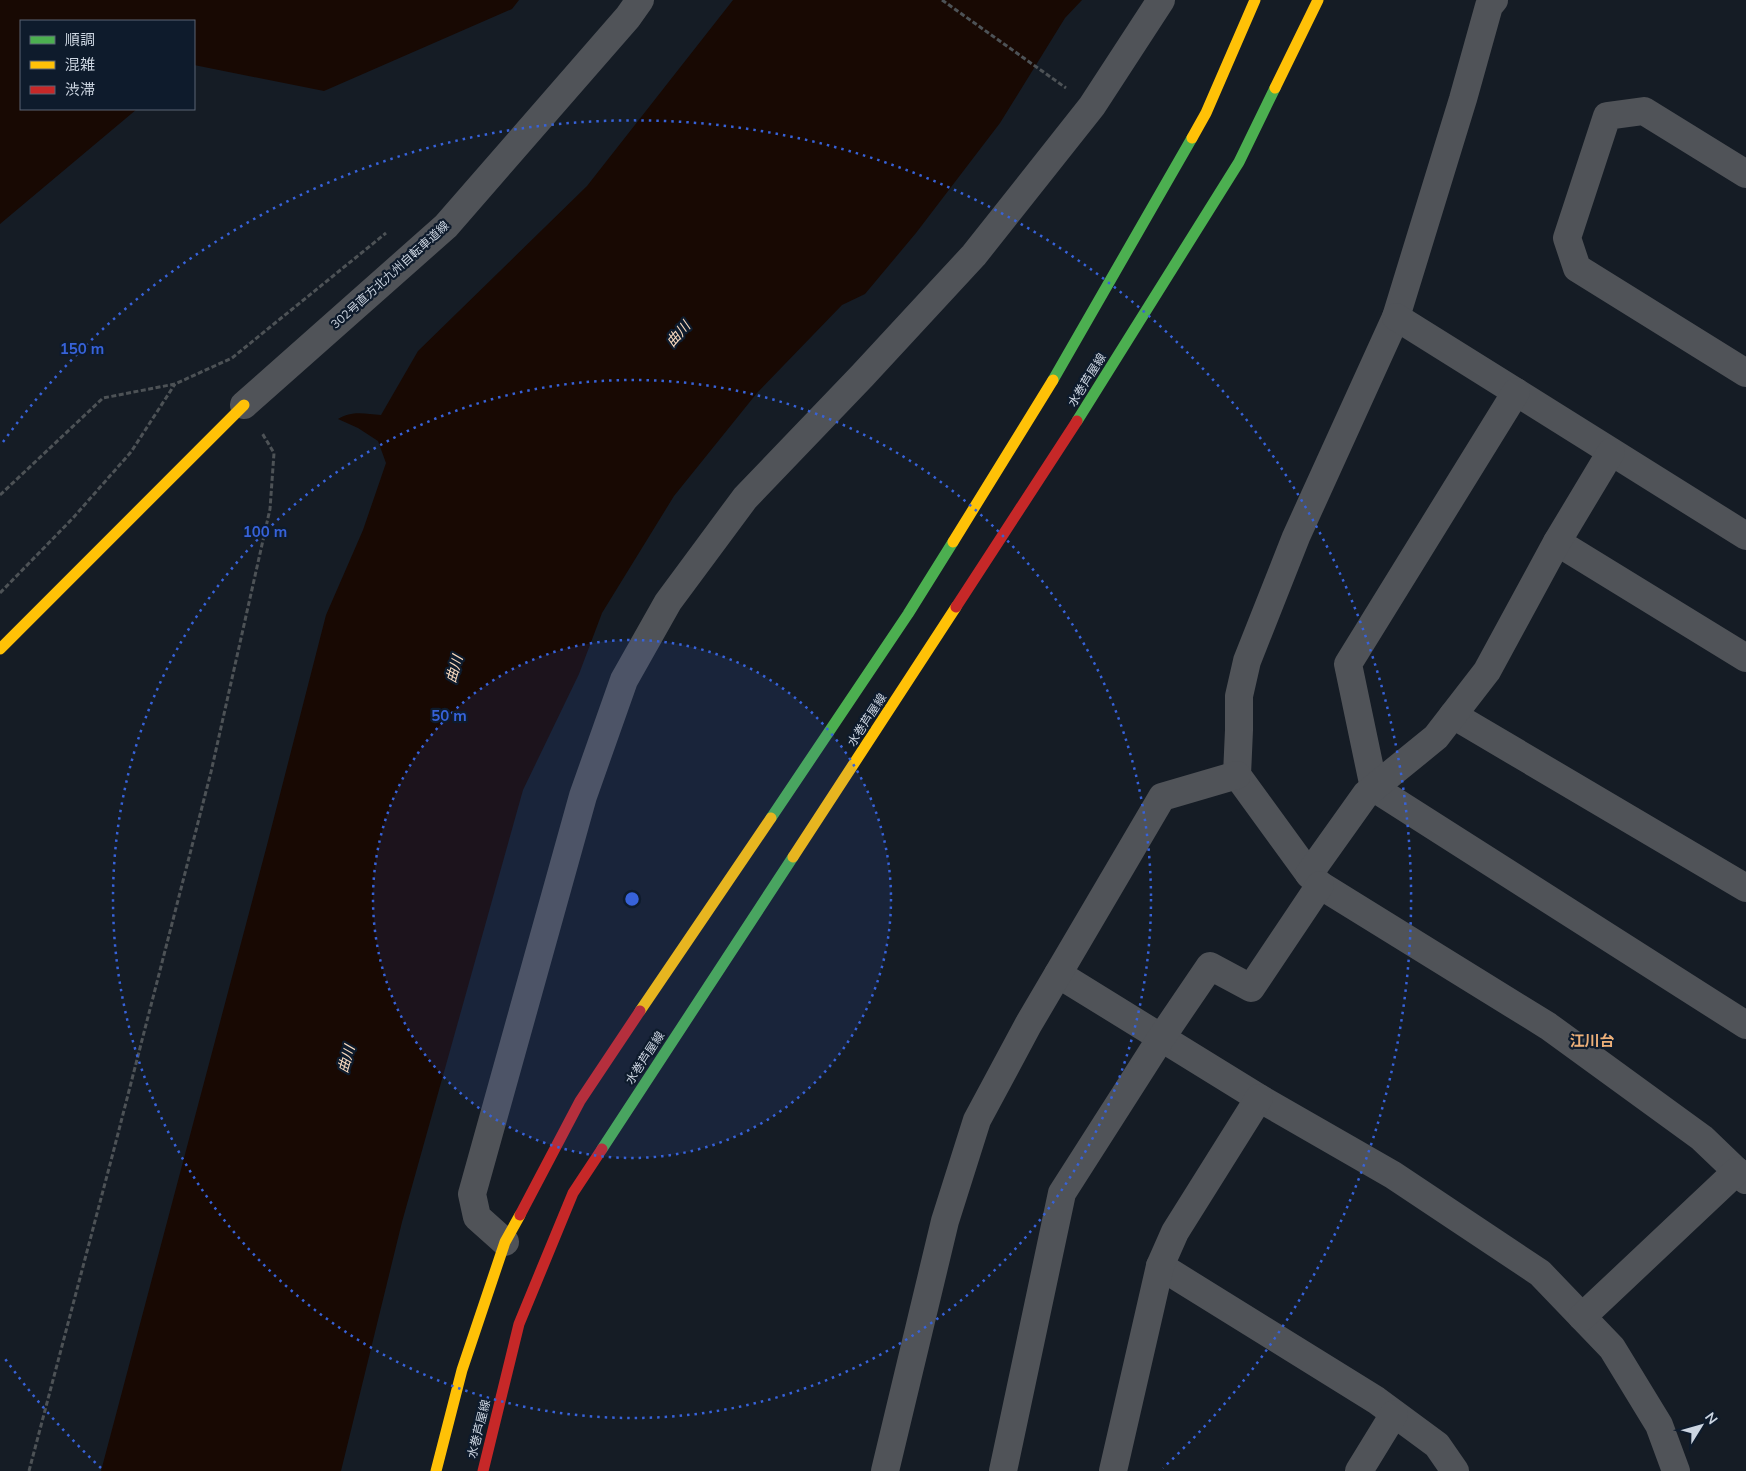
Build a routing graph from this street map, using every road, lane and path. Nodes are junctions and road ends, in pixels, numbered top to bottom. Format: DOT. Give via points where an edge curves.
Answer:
graph roads {
  1 [pos="640,0"];
  2 [pos="942,0"];
  3 [pos="1161,0"];
  4 [pos="1255,0"];
  5 [pos="1318,0"];
  6 [pos="1494,0"];
  7 [pos="1067,88"];
  8 [pos="1746,174"];
  9 [pos="391,230"];
  10 [pos="1396,317"];
  11 [pos="1746,373"];
  12 [pos="175,384"];
  13 [pos="1516,392"];
  14 [pos="244,405"];
  15 [pos="1611,452"];
  16 [pos="0,495"];
  17 [pos="1746,536"];
  18 [pos="1557,542"];
  19 [pos="0,593"];
  20 [pos="0,649"];
  21 [pos="1746,658"];
  22 [pos="1453,715"];
  23 [pos="1237,775"];
  24 [pos="1374,788"];
  25 [pos="1314,879"];
  26 [pos="1746,888"];
  27 [pos="1058,974"];
  28 [pos="1746,1025"];
  29 [pos="1162,1038"];
  30 [pos="1259,1098"];
  31 [pos="1741,1176"];
  32 [pos="505,1242"];
  33 [pos="1160,1266"];
  34 [pos="1582,1317"];
  35 [pos="1394,1414"];
  36 [pos="29,1471"];
  37 [pos="436,1471"];
  38 [pos="483,1471"];
  39 [pos="885,1471"];
  40 [pos="1003,1471"];
  41 [pos="1113,1471"];
  42 [pos="1359,1471"];
  43 [pos="1455,1471"];
  44 [pos="1676,1471"];
  1 -- 14 [label="street, 302号直方北九州自転車道線" via="446,226"];
  2 -- 7 [label="path"];
  3 -- 32 [label="street" via="1092,106 974,255 745,498 668,602 624,680 583,796 472,1194 477,1218"];
  4 -- 32 [label="main road, 水巻芦屋線" via="1206,113 1051,384 908,614 580,1101"];
  5 -- 38 [label="main road, 水巻芦屋線" via="1238,162 1098,388 573,1193 519,1324"];
  6 -- 10 [label="street" via="1489,6"];
  8 -- 11 [label="street" via="1644,111 1607,116 1567,238 1578,268"];
  9 -- 12 [label="path" via="232,358"];
  10 -- 13 [label="street"];
  10 -- 23 [label="street" via="1296,537 1247,661 1239,696"];
  12 -- 16 [label="path" via="103,398"];
  12 -- 19 [label="path" via="131,452"];
  13 -- 15 [label="street"];
  13 -- 24 [label="street" via="1348,664"];
  14 -- 20 [label="main road"];
  14 -- 36 [label="path" via="274,453 270,509 209,781"];
  15 -- 17 [label="street"];
  15 -- 18 [label="street"];
  18 -- 21 [label="street"];
  18 -- 22 [label="street" via="1487,670"];
  22 -- 24 [label="street" via="1436,737"];
  22 -- 26 [label="street"];
  23 -- 25 [label="street"];
  23 -- 27 [label="street" via="1162,797"];
  24 -- 25 [label="street" via="1366,794"];
  24 -- 28 [label="street"];
  25 -- 29 [label="street" via="1251,988 1210,966"];
  25 -- 31 [label="street" via="1548,1026 1702,1138"];
  27 -- 29 [label="street"];
  27 -- 39 [label="street" via="977,1120 945,1221"];
  29 -- 30 [label="street"];
  29 -- 40 [label="street" via="1062,1193"];
  30 -- 33 [label="street" via="1175,1232"];
  30 -- 34 [label="street" via="1393,1175 1540,1272"];
  31 -- 34 [label="street"];
  32 -- 37 [label="main road, 水巻芦屋線" via="462,1370"];
  33 -- 35 [label="street"];
  33 -- 41 [label="street"];
  34 -- 44 [label="street" via="1612,1348 1660,1425"];
  35 -- 42 [label="street"];
  35 -- 43 [label="street" via="1437,1445"];
}
